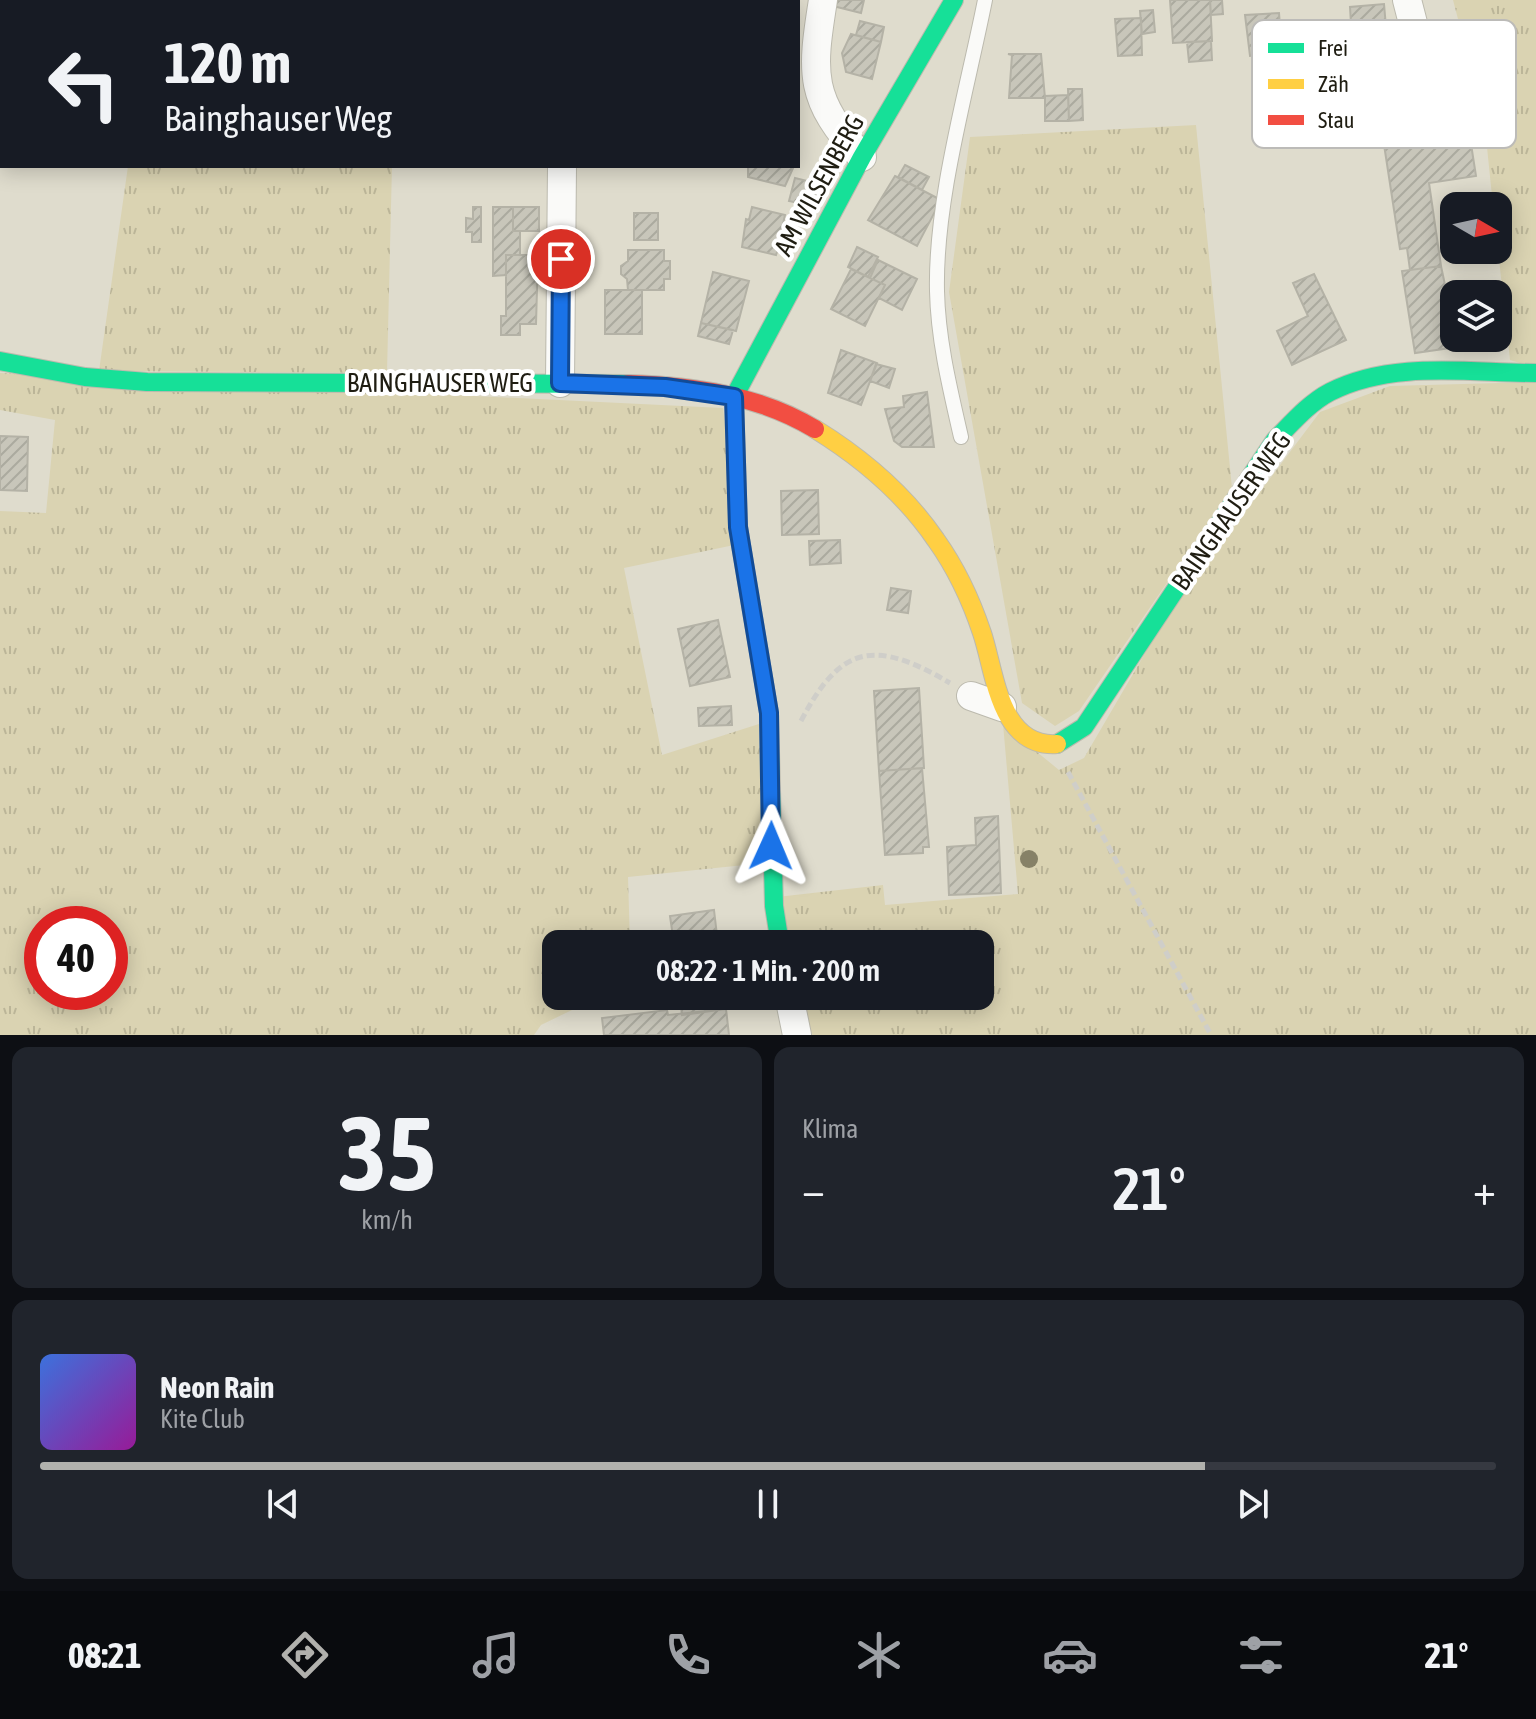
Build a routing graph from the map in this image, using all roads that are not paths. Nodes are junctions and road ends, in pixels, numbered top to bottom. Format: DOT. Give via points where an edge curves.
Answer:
graph roads {
  1 [pos="823,0"];
  2 [pos="954,0"];
  3 [pos="985,0"];
  4 [pos="1407,0"];
  5 [pos="1412,20"];
  6 [pos="862,157"];
  7 [pos="562,168"];
  8 [pos="0,361"];
  9 [pos="1536,373"];
  10 [pos="560,383"];
  11 [pos="734,397"];
  12 [pos="961,437"];
  13 [pos="971,696"];
  14 [pos="1002,707"];
  15 [pos="778,930"];
  16 [pos="792,1010"];
  17 [pos="797,1035"];
  1 -- 6 [label="street" via="815,73 821,100 835,127"];
  2 -- 6 [label="street, AM WILSENBERG"];
  3 -- 12 [label="lane" via="944,208 938,276 941,337"];
  4 -- 5 [label="street"];
  6 -- 11 [label="street, AM WILSENBERG"];
  7 -- 10 [label="street"];
  8 -- 10 [label="street, BAINGHAUSER WEG" via="116,381"];
  9 -- 14 [label="street, BAINGHAUSER WEG" via="1382,376 1339,388 1306,409 1275,440 1084,727 1067,743 1055,746 1031,737"];
  10 -- 11 [label="street, BAINGHAUSER WEG" via="665,387"];
  11 -- 14 [label="street, BAINGHAUSER WEG" via="812,427 890,483 921,517 947,551 969,597"];
  11 -- 15 [label="street" via="738,527 769,713"];
  13 -- 14 [label="street, BAINGHAUSER WEG"];
  16 -- 17 [label="street"];
}
